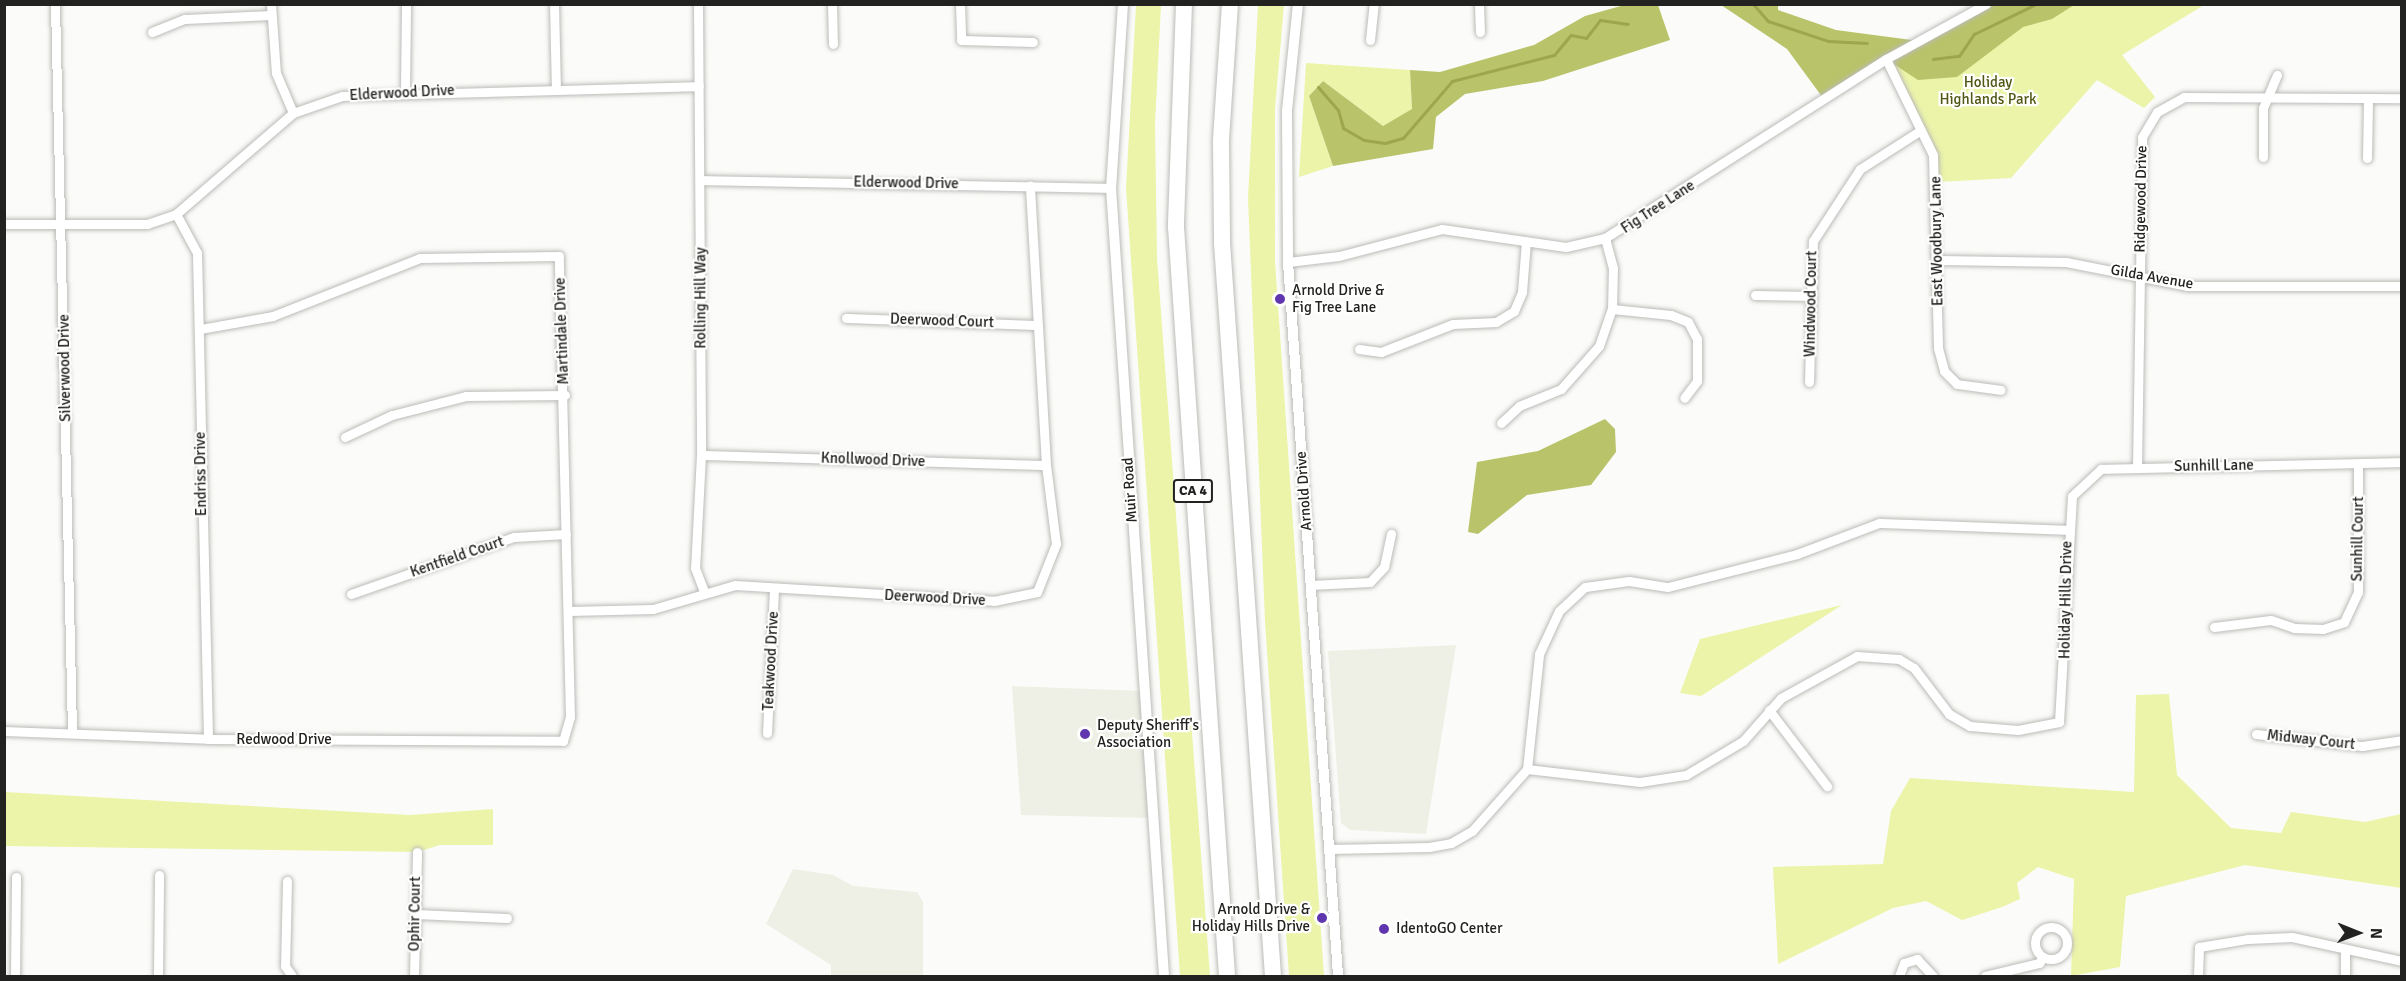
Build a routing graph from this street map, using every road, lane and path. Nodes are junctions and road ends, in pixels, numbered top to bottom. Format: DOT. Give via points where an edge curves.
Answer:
graph roads {
  1 [pos="55,4"];
  2 [pos="271,4"];
  3 [pos="406,4"];
  4 [pos="554,4"];
  5 [pos="698,4"];
  6 [pos="832,4"];
  7 [pos="960,4"];
  8 [pos="1123,4"];
  9 [pos="1184,4"];
  10 [pos="1230,4"];
  11 [pos="1298,4"];
  12 [pos="1374,4"];
  13 [pos="1479,4"];
  14 [pos="1986,4"];
  15 [pos="271,15"];
  16 [pos="152,32"];
  17 [pos="1480,32"];
  18 [pos="1370,40"];
  19 [pos="1033,42"];
  20 [pos="833,44"];
  21 [pos="1886,59"];
  22 [pos="2277,75"];
  23 [pos="699,86"];
  24 [pos="405,90"];
  25 [pos="556,90"];
  26 [pos="2267,97"];
  27 [pos="2368,98"];
  28 [pos="2402,98"];
  29 [pos="292,113"];
  30 [pos="1921,130"];
  31 [pos="2263,157"];
  32 [pos="2367,158"];
  33 [pos="701,180"];
  34 [pos="1030,185"];
  35 [pos="1111,188"];
  36 [pos="176,214"];
  37 [pos="62,223"];
  38 [pos="4,224"];
  39 [pos="1605,238"];
  40 [pos="1526,241"];
  41 [pos="1940,260"];
  42 [pos="1288,262"];
  43 [pos="2139,278"];
  44 [pos="2402,286"];
  45 [pos="1755,296"];
  46 [pos="1812,296"];
  47 [pos="1612,309"];
  48 [pos="846,318"];
  49 [pos="1037,325"];
  50 [pos="201,329"];
  51 [pos="1359,350"];
  52 [pos="1809,382"];
  53 [pos="2001,390"];
  54 [pos="565,395"];
  55 [pos="1684,398"];
  56 [pos="1501,423"];
  57 [pos="345,437"];
  58 [pos="700,455"];
  59 [pos="2402,462"];
  60 [pos="2358,464"];
  61 [pos="1046,465"];
  62 [pos="2137,467"];
  63 [pos="2067,530"];
  64 [pos="566,534"];
  65 [pos="1391,534"];
  66 [pos="1310,585"];
  67 [pos="774,588"];
  68 [pos="704,591"];
  69 [pos="351,594"];
  70 [pos="568,611"];
  71 [pos="2214,627"];
  72 [pos="1769,710"];
  73 [pos="4,731"];
  74 [pos="72,732"];
  75 [pos="767,733"];
  76 [pos="2256,734"];
  77 [pos="208,739"];
  78 [pos="2402,740"];
  79 [pos="563,741"];
  80 [pos="1527,769"];
  81 [pos="1827,786"];
  82 [pos="1329,849"];
  83 [pos="417,852"];
  84 [pos="159,875"];
  85 [pos="16,877"];
  86 [pos="286,881"];
  87 [pos="415,914"];
  88 [pos="507,918"];
  89 [pos="4,920"];
  90 [pos="15,920"];
  91 [pos="2345,952"];
  92 [pos="2043,957"];
  93 [pos="2402,961"];
  94 [pos="15,976"];
  95 [pos="158,976"];
  96 [pos="292,976"];
  97 [pos="414,976"];
  98 [pos="1164,976"];
  99 [pos="1227,976"];
  100 [pos="1273,976"];
  101 [pos="1338,976"];
  102 [pos="1899,976"];
  103 [pos="1933,976"];
  104 [pos="1984,976"];
  105 [pos="2198,976"];
  106 [pos="2345,976"];
  1 -- 37 [label="street, Silverwood Drive"];
  2 -- 15 [label="street"];
  3 -- 24 [label="street"];
  4 -- 25 [label="street"];
  5 -- 23 [label="street, Rolling Hill Way"];
  6 -- 20 [label="street"];
  7 -- 19 [label="street" via="961,40"];
  8 -- 35 [label="street, Muir Road"];
  9 -- 99 [label="highway, CA 4" via="1175,150 1176,244"];
  10 -- 100 [label="highway" via="1222,115 1222,226"];
  11 -- 42 [label="street, Arnold Drive" via="1287,111"];
  12 -- 18 [label="street"];
  13 -- 17 [label="street"];
  14 -- 21 [label="street, Fig Tree Lane"];
  15 -- 16 [label="street" via="185,19"];
  15 -- 29 [label="street" via="276,73"];
  21 -- 30 [label="street, East Woodbury Lane"];
  21 -- 39 [label="street, Fig Tree Lane"];
  22 -- 26 [label="street"];
  23 -- 25 [label="street, Elderwood Drive"];
  23 -- 33 [label="street, Rolling Hill Way"];
  24 -- 25 [label="street, Elderwood Drive"];
  24 -- 29 [label="street, Elderwood Drive" via="342,96"];
  26 -- 27 [label="street, Ridgewood Drive"];
  26 -- 31 [label="street"];
  26 -- 43 [label="street, Ridgewood Drive" via="2184,97 2157,112 2142,136"];
  27 -- 28 [label="street, Ridgewood Drive"];
  27 -- 32 [label="street"];
  29 -- 36 [label="street, Elderwood Drive"];
  30 -- 41 [label="street, East Woodbury Lane" via="1938,182"];
  30 -- 46 [label="street, Windwood Court" via="1860,169 1812,241"];
  33 -- 34 [label="street, Elderwood Drive"];
  33 -- 58 [label="street, Rolling Hill Way"];
  34 -- 35 [label="street, Elderwood Drive"];
  34 -- 49 [label="street, Deerwood Drive"];
  35 -- 98 [label="street, Muir Road"];
  36 -- 37 [label="street, Elderwood Drive" via="147,224"];
  36 -- 50 [label="street, Endriss Drive" via="197,253"];
  37 -- 38 [label="street, Elderwood Drive"];
  37 -- 74 [label="street, Silverwood Drive"];
  39 -- 40 [label="street, Fig Tree Lane" via="1566,247"];
  39 -- 47 [label="street" via="1613,268"];
  40 -- 42 [label="street, Fig Tree Lane" via="1435,230 1339,256"];
  40 -- 51 [label="street" via="1522,292 1514,311 1496,322 1453,324 1381,352"];
  41 -- 43 [label="street, Gilda Avenue" via="2066,261"];
  41 -- 53 [label="street, East Woodbury Lane" via="1938,348 1944,371 1957,384"];
  42 -- 66 [label="street, Arnold Drive"];
  43 -- 44 [label="street, Gilda Avenue" via="2187,286"];
  43 -- 62 [label="street, Ridgewood Drive"];
  45 -- 46 [label="street"];
  46 -- 52 [label="street, Windwood Court"];
  47 -- 55 [label="street" via="1671,315 1688,322 1697,339 1697,381"];
  47 -- 56 [label="street" via="1585,367 1562,389 1519,406"];
  48 -- 49 [label="street, Deerwood Court"];
  49 -- 61 [label="street, Deerwood Drive"];
  50 -- 54 [label="street, Martindale Drive" via="273,316 420,258 559,256"];
  50 -- 77 [label="street, Endriss Drive"];
  54 -- 57 [label="street" via="466,396 392,416"];
  54 -- 64 [label="street, Martindale Drive"];
  58 -- 61 [label="street, Knollwood Drive"];
  58 -- 68 [label="street, Rolling Hill Way" via="695,568"];
  59 -- 60 [label="street, Sunhill Lane"];
  60 -- 62 [label="street, Sunhill Lane"];
  60 -- 71 [label="street, Sunhill Court" via="2358,592 2344,622 2323,629 2271,620"];
  61 -- 67 [label="street, Deerwood Drive" via="1056,544 1037,592 994,601"];
  62 -- 63 [label="street, Sunhill Lane" via="2101,469 2072,496"];
  63 -- 72 [label="street, Holiday Hills Drive" via="2064,693 2059,722 2018,730 1970,726 1949,714 1914,668 1899,659 1857,656 1781,698"];
  63 -- 80 [label="street, Holiday Hills Drive" via="1879,523 1797,554 1668,587 1629,581 1586,587 1559,610 1539,654"];
  64 -- 69 [label="street, Kentfield Court" via="514,537"];
  64 -- 70 [label="street, Martindale Drive"];
  65 -- 66 [label="street" via="1384,567 1370,582"];
  66 -- 82 [label="street, Arnold Drive"];
  67 -- 68 [label="street, Deerwood Drive" via="735,585"];
  67 -- 75 [label="street, Teakwood Drive"];
  68 -- 70 [label="street, Deerwood Drive" via="653,609"];
  70 -- 79 [label="street, Martindale Drive" via="570,717"];
  72 -- 80 [label="street, Holiday Hills Drive" via="1723,757 1675,778 1640,782"];
  72 -- 81 [label="street"];
  73 -- 74 [label="street, Redwood Drive"];
  74 -- 77 [label="street, Redwood Drive"];
  76 -- 78 [label="street, Midway Court" via="2362,746"];
  77 -- 79 [label="street, Redwood Drive"];
  80 -- 82 [label="street" via="1472,831 1451,843"];
  82 -- 101 [label="street, Arnold Drive"];
  83 -- 87 [label="street, Ophir Court"];
  84 -- 95 [label="street"];
  85 -- 90 [label="street"];
  86 -- 96 [label="street" via="285,966"];
  87 -- 88 [label="street"];
  87 -- 97 [label="street, Ophir Court"];
  89 -- 90 [label="street"];
  90 -- 94 [label="street"];
  91 -- 93 [label="street"];
  91 -- 105 [label="street" via="2292,937 2199,947"];
  91 -- 106 [label="street"];
  92 -- 104 [label="street" via="2039,963"];
  102 -- 103 [label="street" via="1904,963 1917,959"];
}
